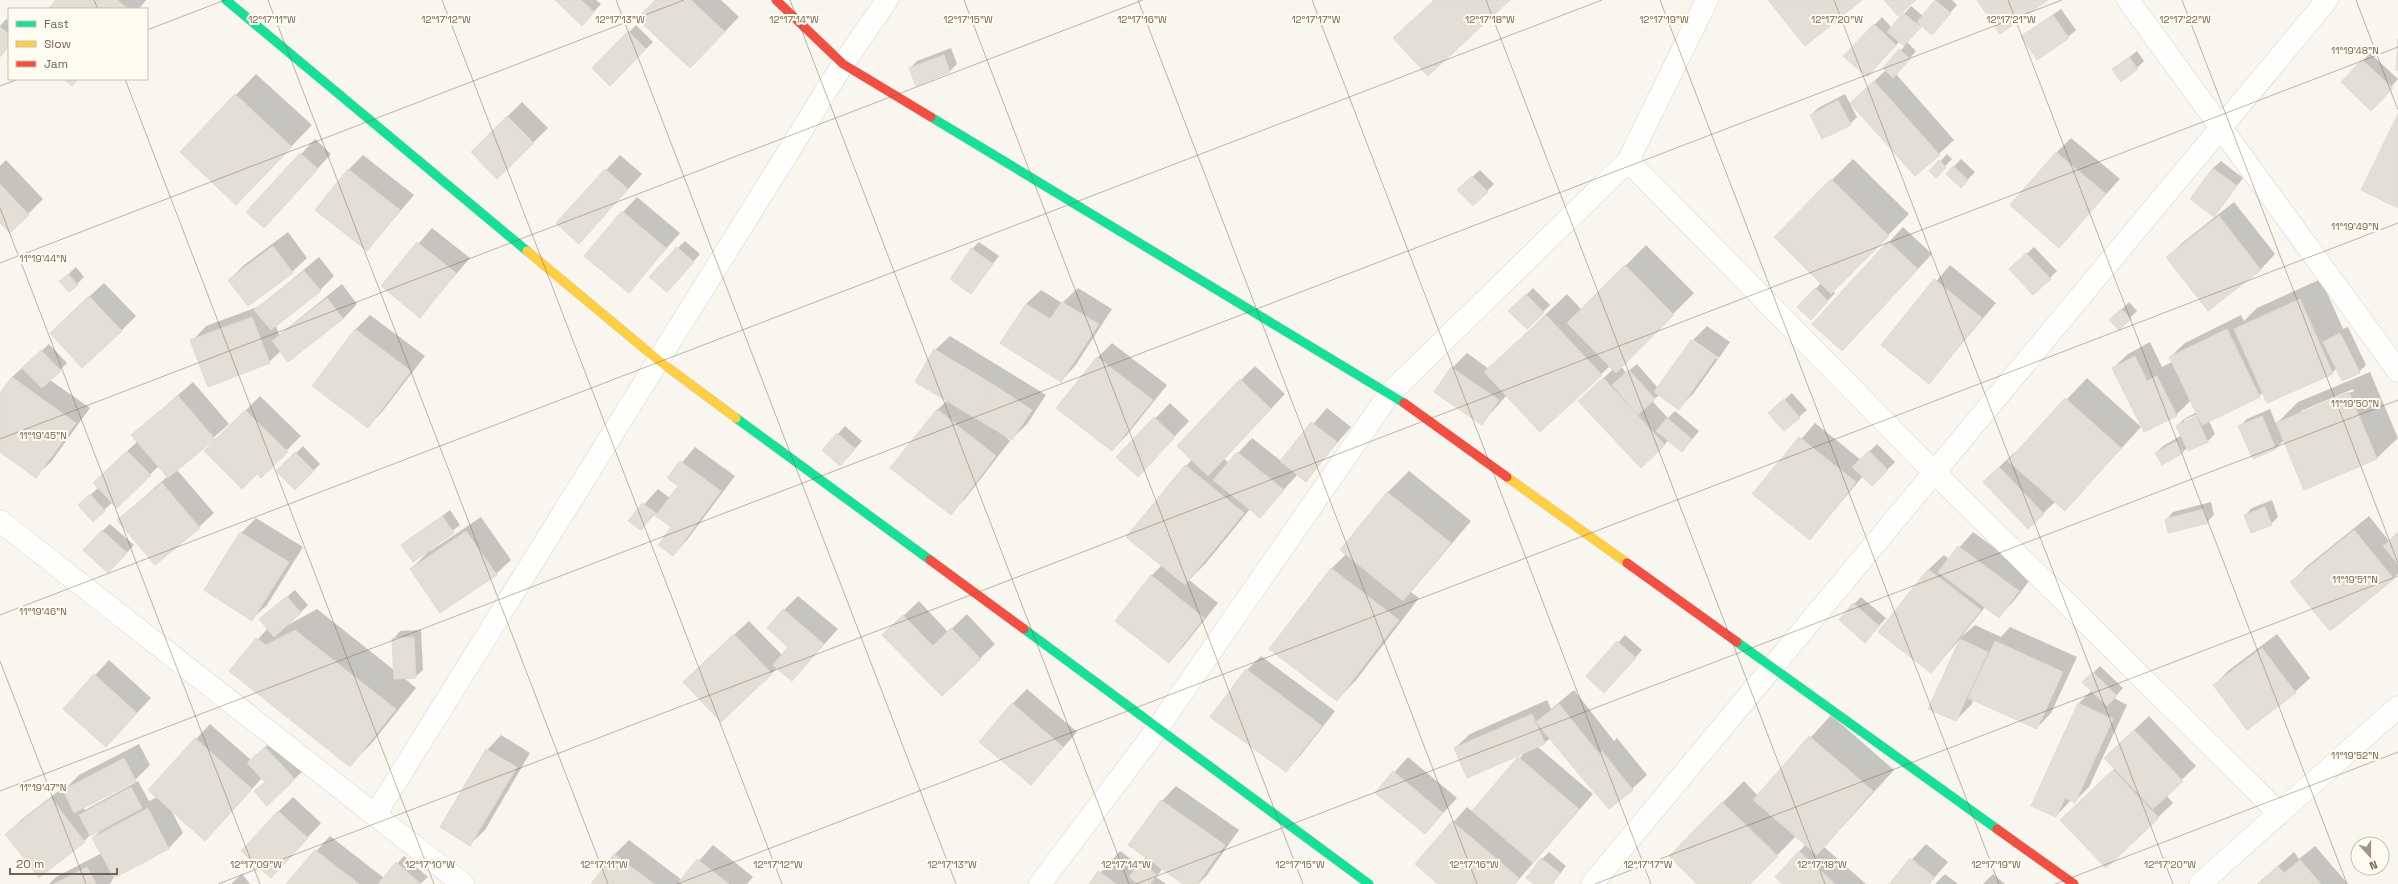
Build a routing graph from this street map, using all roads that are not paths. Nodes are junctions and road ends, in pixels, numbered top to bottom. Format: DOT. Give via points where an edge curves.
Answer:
graph roads {
  1 [pos="226,0"];
  2 [pos="776,0"];
  3 [pos="887,0"];
  4 [pos="1707,0"];
  5 [pos="2128,0"];
  6 [pos="2327,0"];
  7 [pos="843,64"];
  8 [pos="2221,128"];
  9 [pos="1628,161"];
  10 [pos="658,360"];
  11 [pos="2398,371"];
  12 [pos="1390,393"];
  13 [pos="1934,472"];
  14 [pos="0,521"];
  15 [pos="1772,667"];
  16 [pos="2398,707"];
  17 [pos="1158,729"];
  18 [pos="2279,813"];
  19 [pos="375,815"];
  20 [pos="463,884"];
  21 [pos="1040,884"];
  22 [pos="1369,884"];
  23 [pos="1592,884"];
  24 [pos="2074,884"];
  25 [pos="2200,884"];
  1 -- 10 [label="street"];
  2 -- 7 [label="street"];
  3 -- 7 [label="street"];
  4 -- 9 [label="street"];
  5 -- 8 [label="street"];
  6 -- 8 [label="street"];
  7 -- 10 [label="street"];
  7 -- 12 [label="street"];
  8 -- 11 [label="street"];
  8 -- 13 [label="street"];
  9 -- 12 [label="street"];
  9 -- 13 [label="street"];
  10 -- 17 [label="street"];
  10 -- 19 [label="street"];
  12 -- 15 [label="street"];
  12 -- 17 [label="street"];
  13 -- 15 [label="street"];
  13 -- 18 [label="street"];
  14 -- 19 [label="street"];
  15 -- 23 [label="street"];
  15 -- 24 [label="street"];
  16 -- 18 [label="street"];
  17 -- 21 [label="street"];
  17 -- 22 [label="street"];
  18 -- 25 [label="street"];
  19 -- 20 [label="street"];
}
